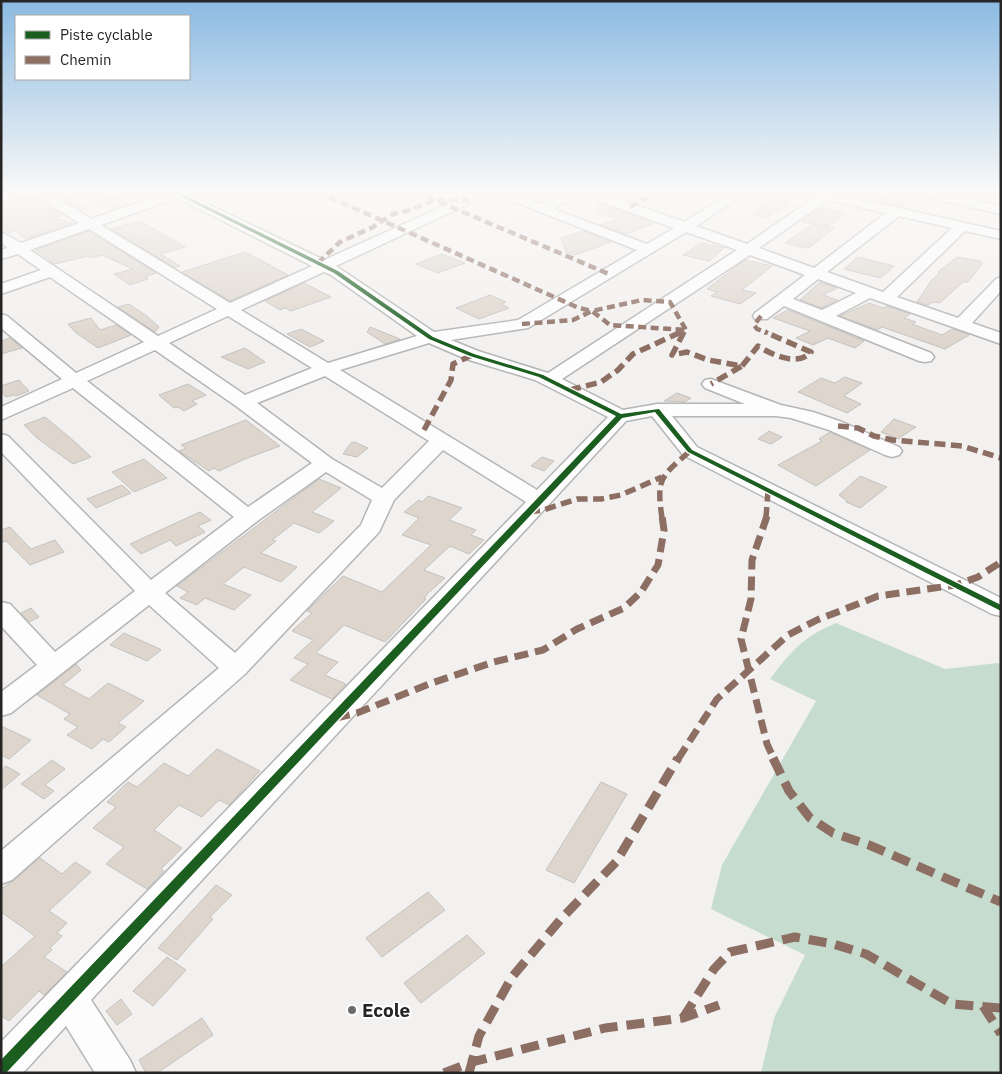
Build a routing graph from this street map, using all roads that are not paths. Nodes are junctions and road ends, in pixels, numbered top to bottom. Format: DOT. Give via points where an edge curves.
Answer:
graph roads {
  1 [pos="11,242"];
  2 [pos="39,242"];
  3 [pos="118,242"];
  4 [pos="276,242"];
  5 [pos="376,242"];
  6 [pos="628,242"];
  7 [pos="661,242"];
  8 [pos="730,242"];
  9 [pos="760,242"];
  10 [pos="857,242"];
  11 [pos="946,242"];
  12 [pos="21,248"];
  13 [pos="750,249"];
  14 [pos="648,250"];
  15 [pos="1,255"];
  16 [pos="324,266"];
  17 [pos="52,271"];
  18 [pos="818,273"];
  19 [pos="998,288"];
  20 [pos="1,289"];
  21 [pos="870,292"];
  22 [pos="886,298"];
  23 [pos="782,300"];
  24 [pos="228,310"];
  25 [pos="761,316"];
  26 [pos="823,316"];
  27 [pos="1,319"];
  28 [pos="962,324"];
  29 [pos="430,338"];
  30 [pos="1001,339"];
  31 [pos="158,342"];
  32 [pos="925,357"];
  33 [pos="324,370"];
  34 [pos="74,380"];
  35 [pos="549,380"];
  36 [pos="711,384"];
  37 [pos="243,402"];
  38 [pos="656,410"];
  39 [pos="776,410"];
  40 [pos="1,414"];
  41 [pos="620,416"];
  42 [pos="1,440"];
  43 [pos="441,441"];
  44 [pos="892,451"];
  45 [pos="325,463"];
  46 [pos="384,498"];
  47 [pos="540,501"];
  48 [pos="248,517"];
  49 [pos="149,592"];
  50 [pos="1001,608"];
  51 [pos="1,610"];
  52 [pos="53,666"];
  53 [pos="236,668"];
  54 [pos="1,706"];
  55 [pos="1,870"];
  56 [pos="69,998"];
  57 [pos="1,1069"];
  58 [pos="117,1073"];
  1 -- 12 [label="street"];
  2 -- 12 [label="street"];
  3 -- 24 [label="street"];
  4 -- 16 [label="street"];
  5 -- 16 [label="street"];
  6 -- 14 [label="street"];
  7 -- 14 [label="street"];
  8 -- 13 [label="street"];
  9 -- 13 [label="street"];
  10 -- 18 [label="street"];
  11 -- 22 [label="street"];
  12 -- 15 [label="street"];
  12 -- 17 [label="street"];
  13 -- 18 [label="street"];
  13 -- 35 [label="street"];
  14 -- 29 [label="street" via="522,324"];
  16 -- 24 [label="street"];
  16 -- 29 [label="street"];
  17 -- 20 [label="street"];
  17 -- 31 [label="street"];
  18 -- 21 [label="street"];
  18 -- 23 [label="street"];
  19 -- 28 [label="street"];
  21 -- 22 [label="street"];
  21 -- 26 [label="street"];
  22 -- 28 [label="street"];
  23 -- 25 [label="street"];
  23 -- 26 [label="street"];
  24 -- 31 [label="street"];
  24 -- 33 [label="street"];
  26 -- 32 [label="street"];
  27 -- 34 [label="street"];
  28 -- 30 [label="street"];
  29 -- 33 [label="street"];
  29 -- 35 [label="street"];
  31 -- 34 [label="street"];
  31 -- 37 [label="street"];
  33 -- 37 [label="street"];
  33 -- 43 [label="street"];
  34 -- 40 [label="street"];
  34 -- 48 [label="street"];
  35 -- 41 [label="street"];
  36 -- 39 [label="street"];
  37 -- 45 [label="street"];
  38 -- 39 [label="street"];
  38 -- 41 [label="street"];
  38 -- 50 [label="street" via="690,451"];
  39 -- 44 [label="street" via="838,426"];
  41 -- 47 [label="street"];
  42 -- 49 [label="street"];
  43 -- 46 [label="street"];
  43 -- 47 [label="street"];
  45 -- 46 [label="street"];
  45 -- 48 [label="street"];
  46 -- 53 [label="street" via="371,527"];
  47 -- 56 [label="street"];
  48 -- 49 [label="street"];
  49 -- 52 [label="street"];
  49 -- 53 [label="street"];
  51 -- 52 [label="street"];
  52 -- 54 [label="street"];
  53 -- 55 [label="street"];
  56 -- 57 [label="street"];
  56 -- 58 [label="street"];
}
